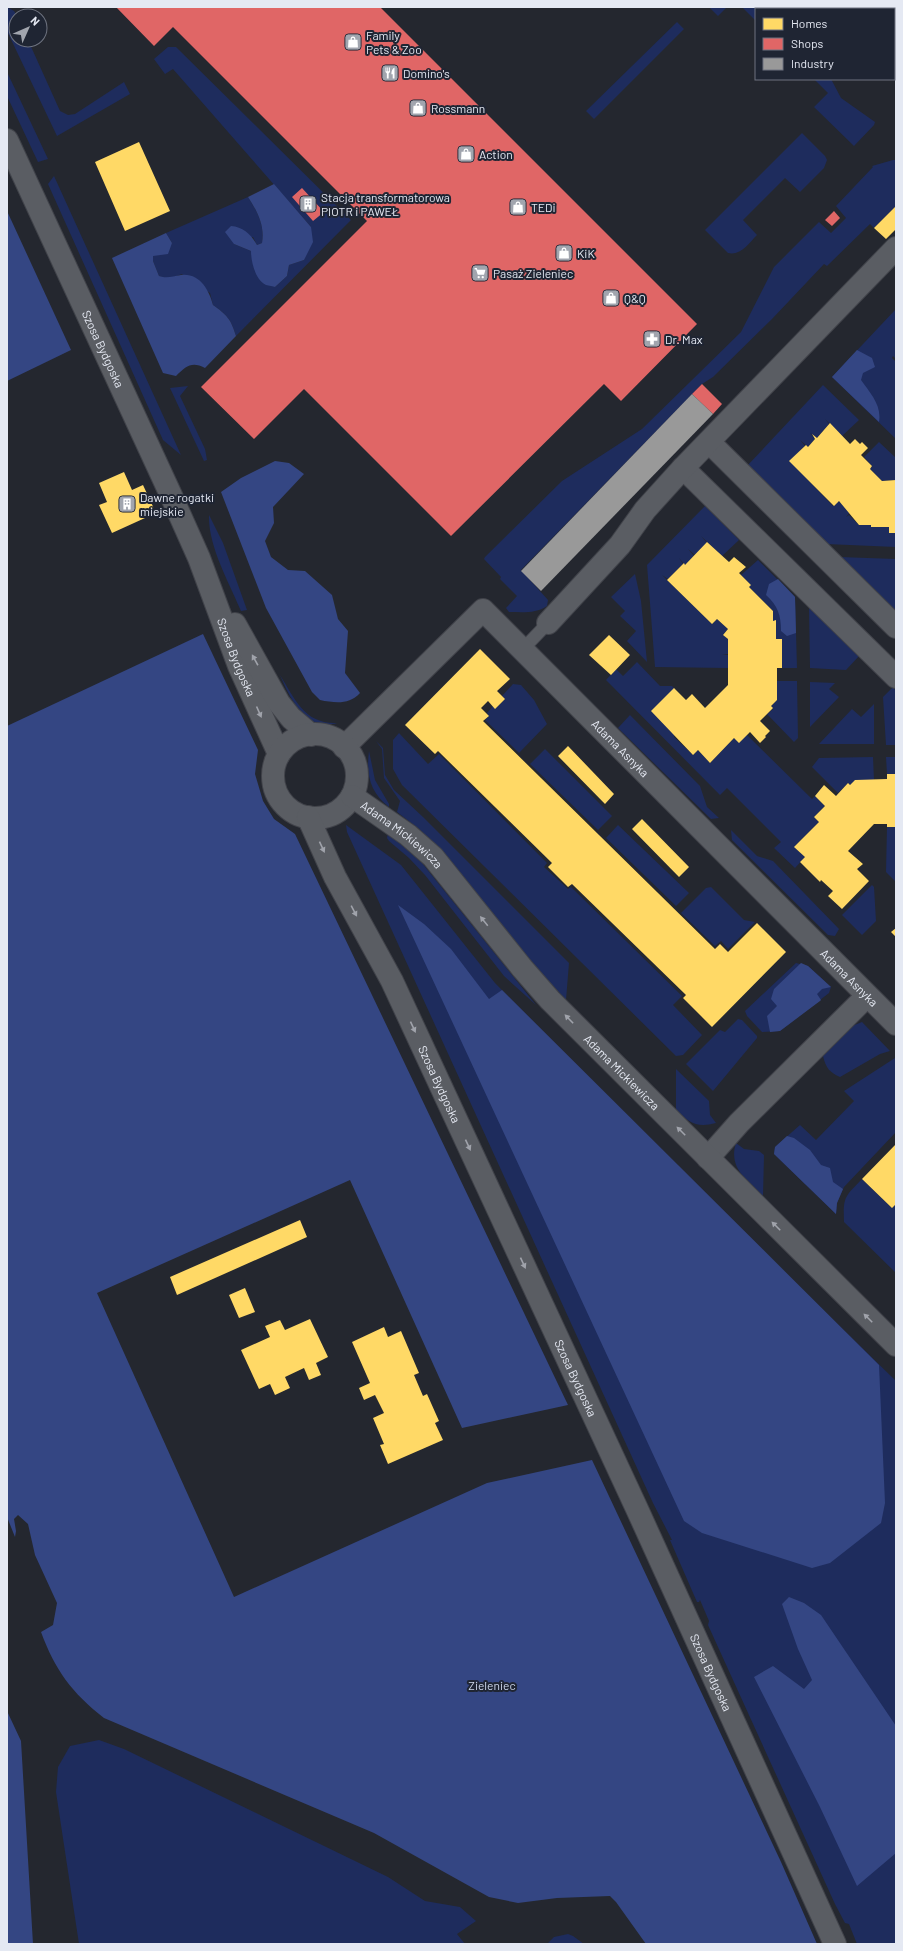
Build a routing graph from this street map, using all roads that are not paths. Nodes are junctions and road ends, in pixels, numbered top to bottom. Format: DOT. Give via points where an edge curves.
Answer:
graph roads {
  1 [pos="7,140"];
  2 [pos="896,248"];
  3 [pos="708,442"];
  4 [pos="683,468"];
  5 [pos="199,558"];
  6 [pos="548,623"];
  7 [pos="896,627"];
  8 [pos="523,649"];
  9 [pos="896,677"];
  10 [pos="311,735"];
  11 [pos="344,747"];
  12 [pos="279,754"];
  13 [pos="352,796"];
  14 [pos="308,817"];
  15 [pos="867,996"];
  16 [pos="896,1024"];
  17 [pos="708,1158"];
  18 [pos="896,1345"];
  19 [pos="835,1944"];
  1 -- 5 [label="street, Szosa Bydgoska"];
  2 -- 3 [label="street"];
  3 -- 4 [label="street"];
  3 -- 7 [label="street"];
  4 -- 6 [label="street" via="645,510 620,545"];
  4 -- 9 [label="street"];
  10 -- 5 [label="street, Szosa Bydgoska, one-way" via="290,718 279,703"];
  5 -- 12 [label="street, Szosa Bydgoska, one-way" via="239,666"];
  6 -- 8 [label="lane"];
  8 -- 11 [label="street, Adama Asnyka" via="483,610"];
  8 -- 15 [label="street, Adama Asnyka"];
  10 -- 11 [label="street" via="323,735"];
  10 -- 12 [label="street" via="288,744"];
  11 -- 13 [label="street" via="352,758 356,770"];
  12 -- 14 [label="street" via="274,766 275,790 281,802 290,810"];
  13 -- 14 [label="street" via="337,812 326,817"];
  17 -- 13 [label="street, Adama Mickiewicza, one-way" via="550,1000 433,857 408,835"];
  14 -- 19 [label="street, Szosa Bydgoska, one-way" via="335,877 392,981"];
  15 -- 16 [label="street, Adama Asnyka"];
  15 -- 17 [label="street" via="739,1123"];
  18 -- 17 [label="street, Adama Mickiewicza, one-way"];
}
